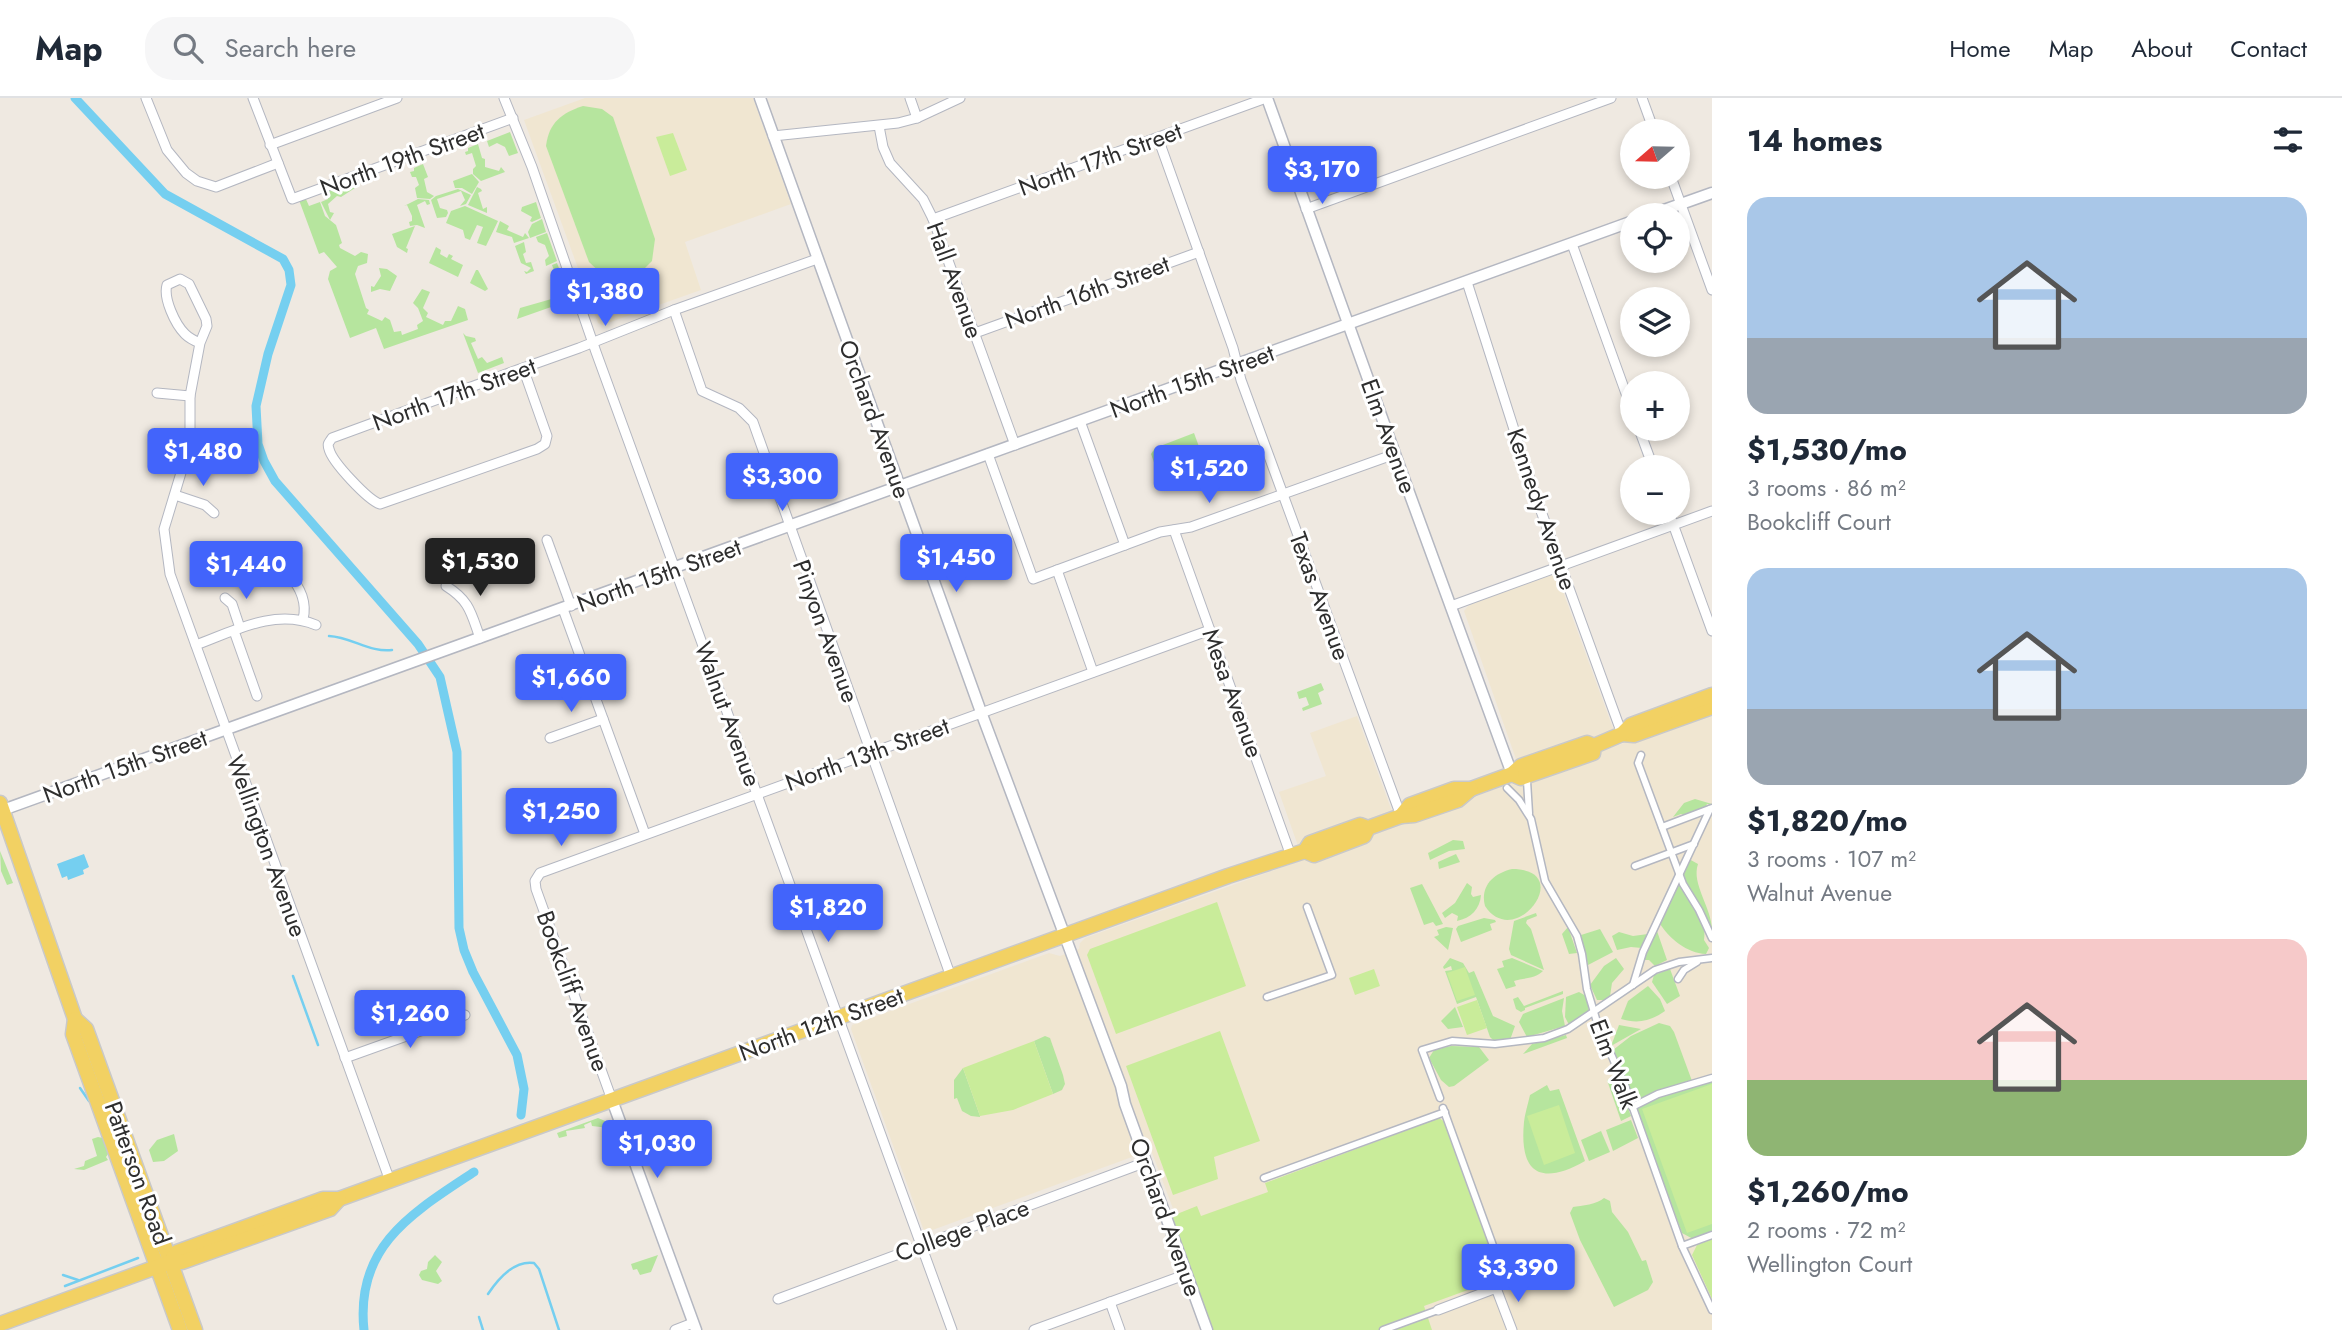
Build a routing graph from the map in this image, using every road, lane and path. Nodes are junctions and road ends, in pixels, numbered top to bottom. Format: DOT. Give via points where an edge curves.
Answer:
graph roads {
  1 [pos="146,98"];
  2 [pos="253,98"];
  3 [pos="397,98"];
  4 [pos="504,98"];
  5 [pos="760,98"];
  6 [pos="910,98"];
  7 [pos="960,98"];
  8 [pos="1267,98"];
  9 [pos="1611,98"];
  10 [pos="1642,98"];
  11 [pos="513,118"];
  12 [pos="917,118"];
  13 [pos="1650,119"];
  14 [pos="879,126"];
  15 [pos="774,136"];
  16 [pos="1157,138"];
  17 [pos="270,145"];
  18 [pos="278,163"];
  19 [pos="1712,193"];
  20 [pos="1684,203"];
  21 [pos="1306,209"];
  22 [pos="933,219"];
  23 [pos="1620,227"];
  24 [pos="1690,229"];
  25 [pos="1572,244"];
  26 [pos="1199,251"];
  27 [pos="817,258"];
  28 [pos="1467,282"];
  29 [pos="1712,290"];
  30 [pos="674,310"];
  31 [pos="1350,324"];
  32 [pos="975,333"];
  33 [pos="593,342"];
  34 [pos="200,344"];
  35 [pos="1237,364"];
  36 [pos="523,368"];
  37 [pos="1620,377"];
  38 [pos="157,393"];
  39 [pos="190,396"];
  40 [pos="1080,421"];
  41 [pos="1015,444"];
  42 [pos="988,454"];
  43 [pos="1395,454"];
  44 [pos="899,487"];
  45 [pos="1283,494"];
  46 [pos="175,495"];
  47 [pos="1712,511"];
  48 [pos="214,513"];
  49 [pos="1690,519"];
  50 [pos="1673,525"];
  51 [pos="789,527"];
  52 [pos="1174,530"];
  53 [pos="547,540"];
  54 [pos="1125,545"];
  55 [pos="1561,566"];
  56 [pos="675,569"];
  57 [pos="1057,570"];
  58 [pos="289,576"];
  59 [pos="446,586"];
  60 [pos="225,598"];
  61 [pos="1451,606"];
  62 [pos="567,608"];
  63 [pos="303,619"];
  64 [pos="316,625"];
  65 [pos="1210,629"];
  66 [pos="237,630"];
  67 [pos="1712,631"];
  68 [pos="480,638"];
  69 [pos="196,645"];
  70 [pos="1093,672"];
  71 [pos="1712,695"];
  72 [pos="257,696"];
  73 [pos="1712,707"];
  74 [pos="981,712"];
  75 [pos="603,719"];
  76 [pos="226,729"];
  77 [pos="1622,734"];
  78 [pos="550,738"];
  79 [pos="870,752"];
  80 [pos="1641,755"];
  81 [pos="1513,774"];
  82 [pos="1527,781"];
  83 [pos="1507,788"];
  84 [pos="757,793"];
  85 [pos="1,808"];
  86 [pos="1711,808"];
  87 [pos="1529,815"];
  88 [pos="1401,816"];
  89 [pos="1661,827"];
  90 [pos="645,834"];
  91 [pos="1694,844"];
  92 [pos="1671,852"];
  93 [pos="1298,853"];
  94 [pos="1635,866"];
  95 [pos="1680,874"];
  96 [pos="536,889"];
  97 [pos="1307,907"];
  98 [pos="1064,936"];
  99 [pos="1712,939"];
  100 [pos="1712,948"];
  101 [pos="1708,958"];
  102 [pos="951,977"];
  103 [pos="1678,979"];
  104 [pos="1633,985"];
  105 [pos="1267,997"];
  106 [pos="1594,1011"];
  107 [pos="465,1014"];
  108 [pos="839,1018"];
  109 [pos="345,1058"];
  110 [pos="1712,1078"];
  111 [pos="1440,1098"];
  112 [pos="612,1100"];
  113 [pos="1632,1107"];
  114 [pos="1146,1162"];
  115 [pos="1264,1178"];
  116 [pos="390,1181"];
  117 [pos="1712,1235"];
  118 [pos="921,1245"];
  119 [pos="1682,1246"];
  120 [pos="163,1264"];
  121 [pos="1186,1274"];
  122 [pos="1507,1284"];
  123 [pos="778,1299"];
  124 [pos="1110,1302"];
  125 [pos="1438,1310"];
  126 [pos="1712,1310"];
  127 [pos="0,1324"];
  128 [pos="694,1326"];
  129 [pos="1047,1328"];
  130 [pos="180,1330"];
  131 [pos="195,1330"];
  132 [pos="675,1330"];
  133 [pos="952,1330"];
  134 [pos="1034,1330"];
  135 [pos="1120,1330"];
  136 [pos="1207,1330"];
  137 [pos="1383,1330"];
  138 [pos="1512,1330"];
  1 -- 18 [label="street" via="167,150 197,181 216,187"];
  2 -- 17 [label="street"];
  3 -- 17 [label="street"];
  4 -- 11 [label="street, Walnut Avenue"];
  5 -- 15 [label="street, Orchard Avenue"];
  6 -- 12 [label="street"];
  7 -- 12 [label="street"];
  8 -- 16 [label="street, North 17th Street"];
  8 -- 21 [label="street, Elm Avenue"];
  9 -- 21 [label="street"];
  10 -- 13 [label="street"];
  11 -- 18 [label="street, North 19th Street" via="292,200"];
  11 -- 33 [label="street, Walnut Avenue"];
  12 -- 14 [label="street"];
  14 -- 15 [label="street"];
  14 -- 22 [label="street, Hall Avenue" via="890,163 923,199"];
  15 -- 27 [label="street, Orchard Avenue"];
  16 -- 22 [label="street, North 17th Street"];
  16 -- 26 [label="street, Texas Avenue"];
  17 -- 18 [label="street"];
  19 -- 20 [label="street"];
  21 -- 31 [label="street, Elm Avenue"];
  22 -- 32 [label="street, Hall Avenue"];
  23 -- 25 [label="street, North 15th Street"];
  24 -- 29 [label="street"];
  25 -- 28 [label="street, North 15th Street"];
  25 -- 37 [label="street"];
  26 -- 32 [label="street, North 16th Street"];
  26 -- 35 [label="street, Texas Avenue"];
  27 -- 30 [label="street, North 17th Street"];
  27 -- 44 [label="street, Orchard Avenue"];
  28 -- 31 [label="street, North 15th Street"];
  28 -- 55 [label="street, Kennedy Avenue"];
  30 -- 33 [label="street, North 17th Street"];
  30 -- 51 [label="street, Pinyon Avenue" via="702,391 739,408 753,422"];
  31 -- 35 [label="street, North 15th Street"];
  31 -- 43 [label="street, Elm Avenue"];
  32 -- 41 [label="street, Hall Avenue"];
  33 -- 36 [label="street, North 17th Street"];
  33 -- 56 [label="street, Walnut Avenue"];
  34 -- 34 [label="street, Wellington Avenue" via="206,319 189,284 176,279 167,285 166,296 185,335"];
  34 -- 39 [label="street, Wellington Avenue"];
  35 -- 40 [label="street, North 15th Street"];
  35 -- 45 [label="street, Texas Avenue"];
  36 -- 36 [label="street, North 17th Street" via="547,436 537,449 380,504 365,494 329,450 332,438"];
  38 -- 39 [label="street"];
  39 -- 46 [label="street, Wellington Avenue" via="190,443"];
  40 -- 41 [label="street, North 15th Street"];
  40 -- 54 [label="street"];
  41 -- 42 [label="street, North 15th Street"];
  42 -- 44 [label="street, North 15th Street"];
  42 -- 57 [label="street" via="1033,579"];
  43 -- 45 [label="street"];
  43 -- 61 [label="street, Elm Avenue"];
  44 -- 51 [label="street, North 15th Street"];
  44 -- 74 [label="street, Orchard Avenue"];
  45 -- 52 [label="street"];
  45 -- 88 [label="street, Texas Avenue"];
  46 -- 48 [label="street"];
  46 -- 69 [label="street, Wellington Avenue" via="166,519 165,542 170,574"];
  47 -- 49 [label="street"];
  50 -- 55 [label="street"];
  50 -- 67 [label="street"];
  51 -- 56 [label="street, North 15th Street"];
  51 -- 79 [label="street, Pinyon Avenue"];
  52 -- 54 [label="street"];
  52 -- 65 [label="street, Mesa Avenue"];
  53 -- 62 [label="street"];
  54 -- 57 [label="street"];
  55 -- 61 [label="street"];
  55 -- 77 [label="street, Kennedy Avenue"];
  56 -- 62 [label="street, North 15th Street"];
  56 -- 84 [label="street, Walnut Avenue"];
  57 -- 70 [label="street"];
  58 -- 63 [label="street" via="301,593"];
  59 -- 68 [label="street" via="461,595"];
  60 -- 66 [label="street" via="232,604"];
  61 -- 81 [label="street, Elm Avenue"];
  62 -- 68 [label="street, North 15th Street"];
  62 -- 75 [label="street"];
  63 -- 64 [label="street"];
  63 -- 66 [label="street" via="273,619"];
  65 -- 70 [label="street, North 13th Street"];
  65 -- 93 [label="street, Mesa Avenue"];
  66 -- 69 [label="street"];
  66 -- 72 [label="street"];
  68 -- 76 [label="street, North 15th Street"];
  69 -- 76 [label="street, Wellington Avenue"];
  70 -- 74 [label="street, North 13th Street"];
  71 -- 77 [label="main road, North 12th Street" via="1631,725"];
  73 -- 77 [label="main road, North 12th Street" via="1634,735"];
  74 -- 79 [label="street, North 13th Street"];
  74 -- 98 [label="street, Orchard Avenue"];
  75 -- 78 [label="street"];
  75 -- 90 [label="street"];
  76 -- 85 [label="street, North 15th Street"];
  76 -- 109 [label="street, Wellington Avenue"];
  77 -- 81 [label="main road, North 12th Street" via="1521,766"];
  79 -- 84 [label="street, North 13th Street"];
  79 -- 102 [label="street, Pinyon Avenue"];
  80 -- 89 [label="street" via="1638,763"];
  81 -- 88 [label="main road, North 12th Street" via="1471,789 1458,800 1414,816"];
  82 -- 87 [label="street, Elm Walk"];
  83 -- 87 [label="street, Elm Walk"];
  84 -- 90 [label="street, North 13th Street"];
  84 -- 108 [label="street, Walnut Avenue"];
  85 -- 120 [label="main road, Patterson Road" via="75,1019 86,1029 118,1138"];
  86 -- 89 [label="street"];
  86 -- 91 [label="street"];
  87 -- 106 [label="street, Elm Walk" via="1545,881 1577,936"];
  88 -- 93 [label="main road, North 12th Street" via="1343,831 1310,843"];
  89 -- 92 [label="street"];
  90 -- 96 [label="street, North 13th Street" via="545,870 535,881"];
  91 -- 92 [label="street"];
  91 -- 95 [label="street"];
  92 -- 94 [label="street"];
  92 -- 95 [label="street"];
  93 -- 98 [label="main road, North 12th Street"];
  95 -- 99 [label="street"];
  95 -- 104 [label="street" via="1643,952"];
  96 -- 112 [label="street, Bookcliff Avenue"];
  97 -- 105 [label="street" via="1332,975"];
  98 -- 102 [label="main road, North 12th Street"];
  98 -- 114 [label="street, Orchard Avenue"];
  100 -- 101 [label="street"];
  101 -- 103 [label="street" via="1688,967"];
  101 -- 104 [label="street" via="1655,970"];
  102 -- 108 [label="main road, North 12th Street"];
  104 -- 106 [label="street"];
  106 -- 111 [label="street" via="1544,1038 1495,1044 1452,1041 1422,1050"];
  106 -- 113 [label="street, Elm Walk"];
  107 -- 109 [label="street"];
  108 -- 112 [label="main road, North 12th Street"];
  108 -- 118 [label="street, Walnut Avenue"];
  109 -- 116 [label="street, Wellington Avenue"];
  110 -- 113 [label="street" via="1668,1090"];
  112 -- 116 [label="main road, North 12th Street"];
  112 -- 128 [label="street, Bookcliff Avenue"];
  113 -- 119 [label="street, Elm Walk"];
  114 -- 118 [label="street, College Place"];
  114 -- 121 [label="street, Orchard Avenue"];
  115 -- 122 [label="street" via="1444,1110"];
  116 -- 120 [label="main road, North 12th Street" via="339,1199 330,1209 253,1230 182,1262"];
  117 -- 119 [label="street"];
  118 -- 123 [label="street, College Place"];
  118 -- 133 [label="street, Walnut Avenue"];
  119 -- 126 [label="street, Elm Walk"];
  120 -- 127 [label="main road, North 12th Street"];
  120 -- 130 [label="main road, Patterson Road"];
  120 -- 131 [label="main road, Patterson Road"];
  121 -- 124 [label="street"];
  121 -- 136 [label="street, Orchard Avenue"];
  124 -- 129 [label="street"];
  124 -- 135 [label="street"];
  125 -- 137 [label="street"];
  125 -- 138 [label="street" via="1496,1288"];
  128 -- 132 [label="street"];
  129 -- 134 [label="street"];
}
